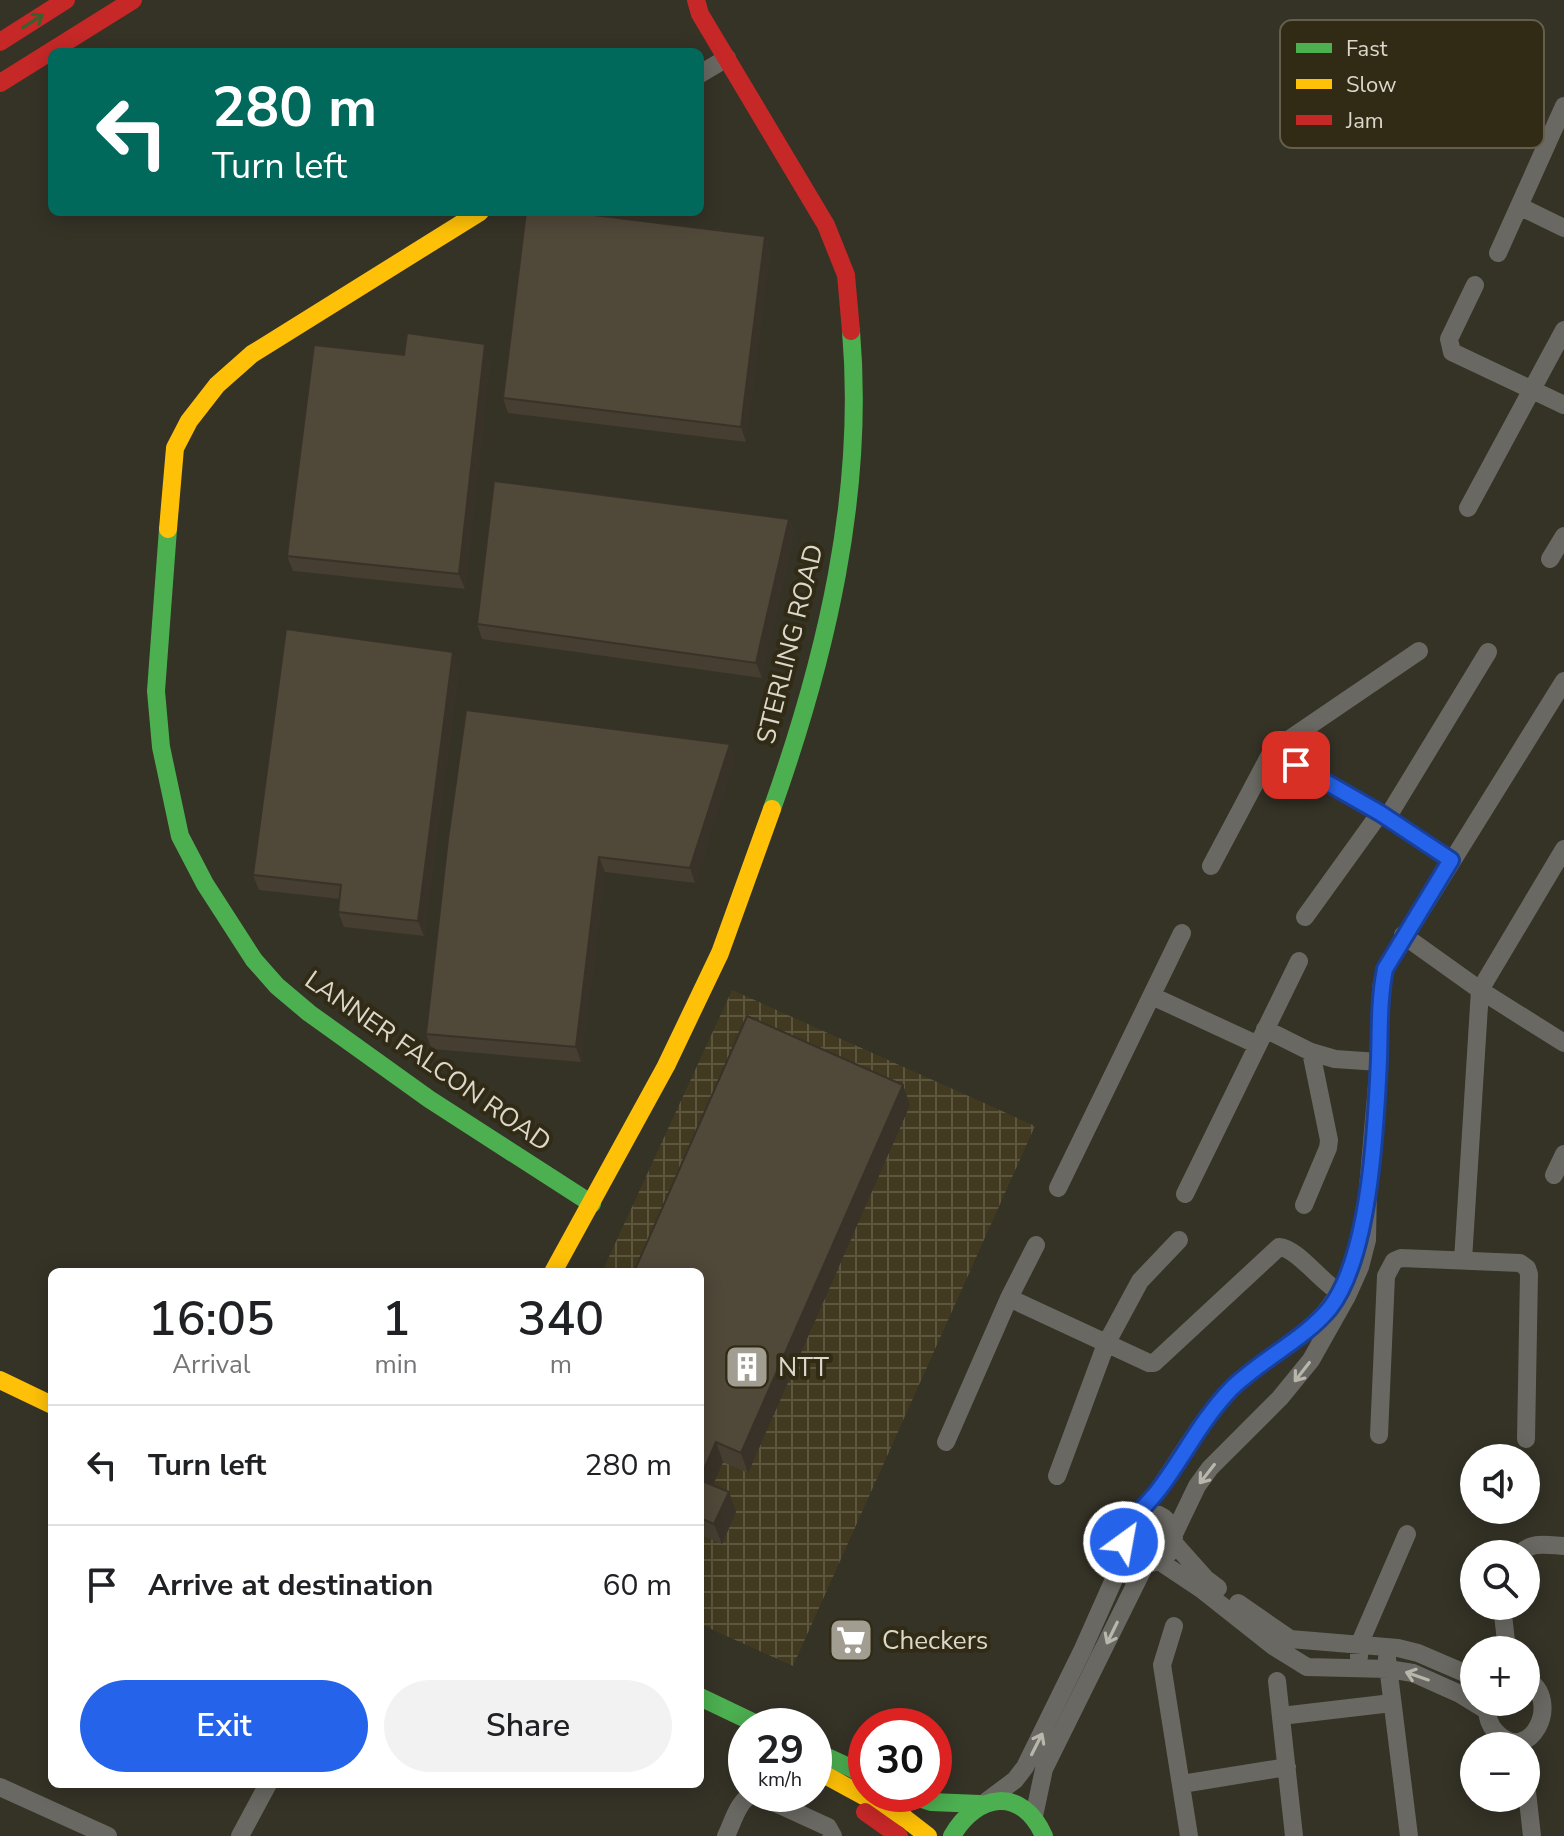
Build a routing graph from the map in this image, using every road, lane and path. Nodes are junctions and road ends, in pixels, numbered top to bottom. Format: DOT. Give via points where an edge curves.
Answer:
graph roads {
  1 [pos="66,0"];
  2 [pos="133,0"];
  3 [pos="686,0"];
  4 [pos="698,7"];
  5 [pos="0,42"];
  6 [pos="56,48"];
  7 [pos="48,53"];
  8 [pos="727,58"];
  9 [pos="704,72"];
  10 [pos="0,83"];
  11 [pos="1564,106"];
  12 [pos="1519,206"];
  13 [pos="474,216"];
  14 [pos="1564,228"];
  15 [pos="1498,253"];
  16 [pos="1475,285"];
  17 [pos="1564,330"];
  18 [pos="1533,390"];
  19 [pos="1564,405"];
  20 [pos="1468,508"];
  21 [pos="1564,536"];
  22 [pos="1550,559"];
  23 [pos="1419,651"];
  24 [pos="1488,652"];
  25 [pos="1564,681"];
  26 [pos="1272,751"];
  27 [pos="1383,816"];
  28 [pos="1564,849"];
  29 [pos="1451,860"];
  30 [pos="1211,866"];
  31 [pos="1305,917"];
  32 [pos="1182,933"];
  33 [pos="1403,935"];
  34 [pos="1299,961"];
  35 [pos="1480,990"];
  36 [pos="1152,996"];
  37 [pos="1262,1037"];
  38 [pos="1564,1043"];
  39 [pos="1311,1052"];
  40 [pos="1379,1062"];
  41 [pos="1564,1154"];
  42 [pos="1554,1175"];
  43 [pos="1058,1188"];
  44 [pos="1368,1188"];
  45 [pos="1185,1194"];
  46 [pos="592,1204"];
  47 [pos="1304,1205"];
  48 [pos="1179,1240"];
  49 [pos="1036,1245"];
  50 [pos="1463,1260"];
  51 [pos="555,1268"];
  52 [pos="1339,1292"];
  53 [pos="1009,1298"];
  54 [pos="1106,1344"];
  55 [pos="0,1380"];
  56 [pos="48,1403"];
  57 [pos="1379,1435"];
  58 [pos="1526,1439"];
  59 [pos="946,1442"];
  60 [pos="1057,1476"];
  61 [pos="1140,1515"];
  62 [pos="1407,1534"];
  63 [pos="1173,1539"];
  64 [pos="1540,1544"];
  65 [pos="1564,1546"];
  66 [pos="1127,1550"];
  67 [pos="1152,1562"];
  68 [pos="1241,1612"];
  69 [pos="1174,1626"];
  70 [pos="1359,1645"];
  71 [pos="1386,1647"];
  72 [pos="1359,1669"];
  73 [pos="1388,1669"];
  74 [pos="1460,1671"];
  75 [pos="1277,1681"];
  76 [pos="1540,1687"];
  77 [pos="1460,1694"];
  78 [pos="704,1699"];
  79 [pos="1392,1703"];
  80 [pos="1557,1703"];
  81 [pos="728,1710"];
  82 [pos="1281,1716"];
  83 [pos="704,1717"];
  84 [pos="728,1728"];
  85 [pos="1540,1733"];
  86 [pos="1287,1767"];
  87 [pos="832,1779"];
  88 [pos="1182,1784"];
  89 [pos="0,1787"];
  90 [pos="266,1788"];
  91 [pos="832,1792"];
  92 [pos="952,1802"];
  93 [pos="983,1803"];
  94 [pos="737,1812"];
  95 [pos="794,1812"];
  96 [pos="1529,1812"];
  97 [pos="1042,1830"];
  98 [pos="108,1836"];
  99 [pos="240,1836"];
  100 [pos="726,1836"];
  101 [pos="833,1836"];
  102 [pos="899,1836"];
  103 [pos="928,1836"];
  104 [pos="952,1836"];
  105 [pos="1189,1836"];
  106 [pos="1294,1836"];
  107 [pos="1409,1836"];
  108 [pos="1532,1836"];
  5 -- 1 [label="street, one-way"];
  2 -- 6 [label="street"];
  3 -- 4 [label="street, STERLING ROAD"];
  4 -- 8 [label="street, STERLING ROAD"];
  7 -- 10 [label="street"];
  8 -- 9 [label="street"];
  8 -- 46 [label="street, STERLING ROAD" via="826,225 846,275 854,366 852,462 824,637 798,735 720,953"];
  11 -- 12 [label="street"];
  12 -- 14 [label="street"];
  12 -- 15 [label="street"];
  13 -- 46 [label="street, LANNER FALCON ROAD" via="252,354 229,371 186,422 175,448 157,666 161,747 180,836 254,960 277,986 429,1099"];
  16 -- 18 [label="street" via="1449,339 1450,349"];
  17 -- 18 [label="street"];
  18 -- 19 [label="street"];
  18 -- 20 [label="street"];
  21 -- 22 [label="street"];
  23 -- 26 [label="street"];
  24 -- 27 [label="street"];
  25 -- 29 [label="street"];
  26 -- 27 [label="street"];
  26 -- 30 [label="street"];
  27 -- 29 [label="street"];
  27 -- 31 [label="street"];
  28 -- 35 [label="street"];
  29 -- 33 [label="street"];
  32 -- 36 [label="street"];
  33 -- 35 [label="street"];
  33 -- 40 [label="street" via="1381,988"];
  34 -- 37 [label="street"];
  35 -- 38 [label="street"];
  35 -- 50 [label="street"];
  36 -- 37 [label="street"];
  36 -- 43 [label="street"];
  37 -- 39 [label="street"];
  37 -- 45 [label="street"];
  39 -- 40 [label="street"];
  39 -- 47 [label="street" via="1329,1140"];
  40 -- 44 [label="street"];
  41 -- 42 [label="street"];
  44 -- 52 [label="street" via="1359,1241"];
  44 -- 63 [label="street, one-way" via="1367,1240 1347,1296 1300,1375 1197,1486"];
  46 -- 51 [label="street, STERLING ROAD"];
  48 -- 54 [label="street" via="1140,1281"];
  49 -- 53 [label="street"];
  50 -- 57 [label="street" via="1401,1258 1390,1267"];
  50 -- 58 [label="street" via="1520,1263 1527,1268"];
  52 -- 54 [label="street" via="1290,1248 1279,1247 1154,1363"];
  52 -- 61 [label="street" via="1311,1327 1230,1391"];
  53 -- 54 [label="street"];
  53 -- 59 [label="street"];
  54 -- 60 [label="street"];
  55 -- 56 [label="street"];
  61 -- 63 [label="street" via="1162,1517"];
  61 -- 66 [label="street" via="1127,1525"];
  62 -- 70 [label="street"];
  63 -- 67 [label="street" via="1168,1553"];
  63 -- 68 [label="street"];
  64 -- 65 [label="street"];
  66 -- 67 [label="street" via="1138,1561"];
  93 -- 66 [label="street, one-way" via="1025,1767"];
  67 -- 68 [label="street"];
  67 -- 97 [label="street, one-way" via="1044,1769"];
  68 -- 70 [label="street" via="1290,1639"];
  68 -- 72 [label="street" via="1273,1646 1307,1667"];
  69 -- 88 [label="street" via="1162,1665"];
  70 -- 71 [label="street"];
  70 -- 72 [label="street"];
  71 -- 73 [label="street"];
  71 -- 74 [label="street" via="1418,1653"];
  72 -- 73 [label="street"];
  77 -- 73 [label="street, one-way" via="1413,1673"];
  73 -- 79 [label="street"];
  75 -- 82 [label="street"];
  76 -- 80 [label="street"];
  78 -- 81 [label="street"];
  79 -- 82 [label="street"];
  79 -- 107 [label="street"];
  80 -- 85 [label="street"];
  82 -- 86 [label="street"];
  83 -- 84 [label="street"];
  86 -- 88 [label="street"];
  86 -- 106 [label="street"];
  87 -- 103 [label="street"];
  88 -- 105 [label="street"];
  89 -- 98 [label="street"];
  90 -- 99 [label="street"];
  91 -- 102 [label="street"];
  92 -- 93 [label="street"];
  93 -- 97 [label="street" via="1012,1803"];
  93 -- 104 [label="street" via="963,1816"];
  94 -- 100 [label="street"];
  95 -- 101 [label="street" via="828,1827"];
  96 -- 108 [label="street"];
}
